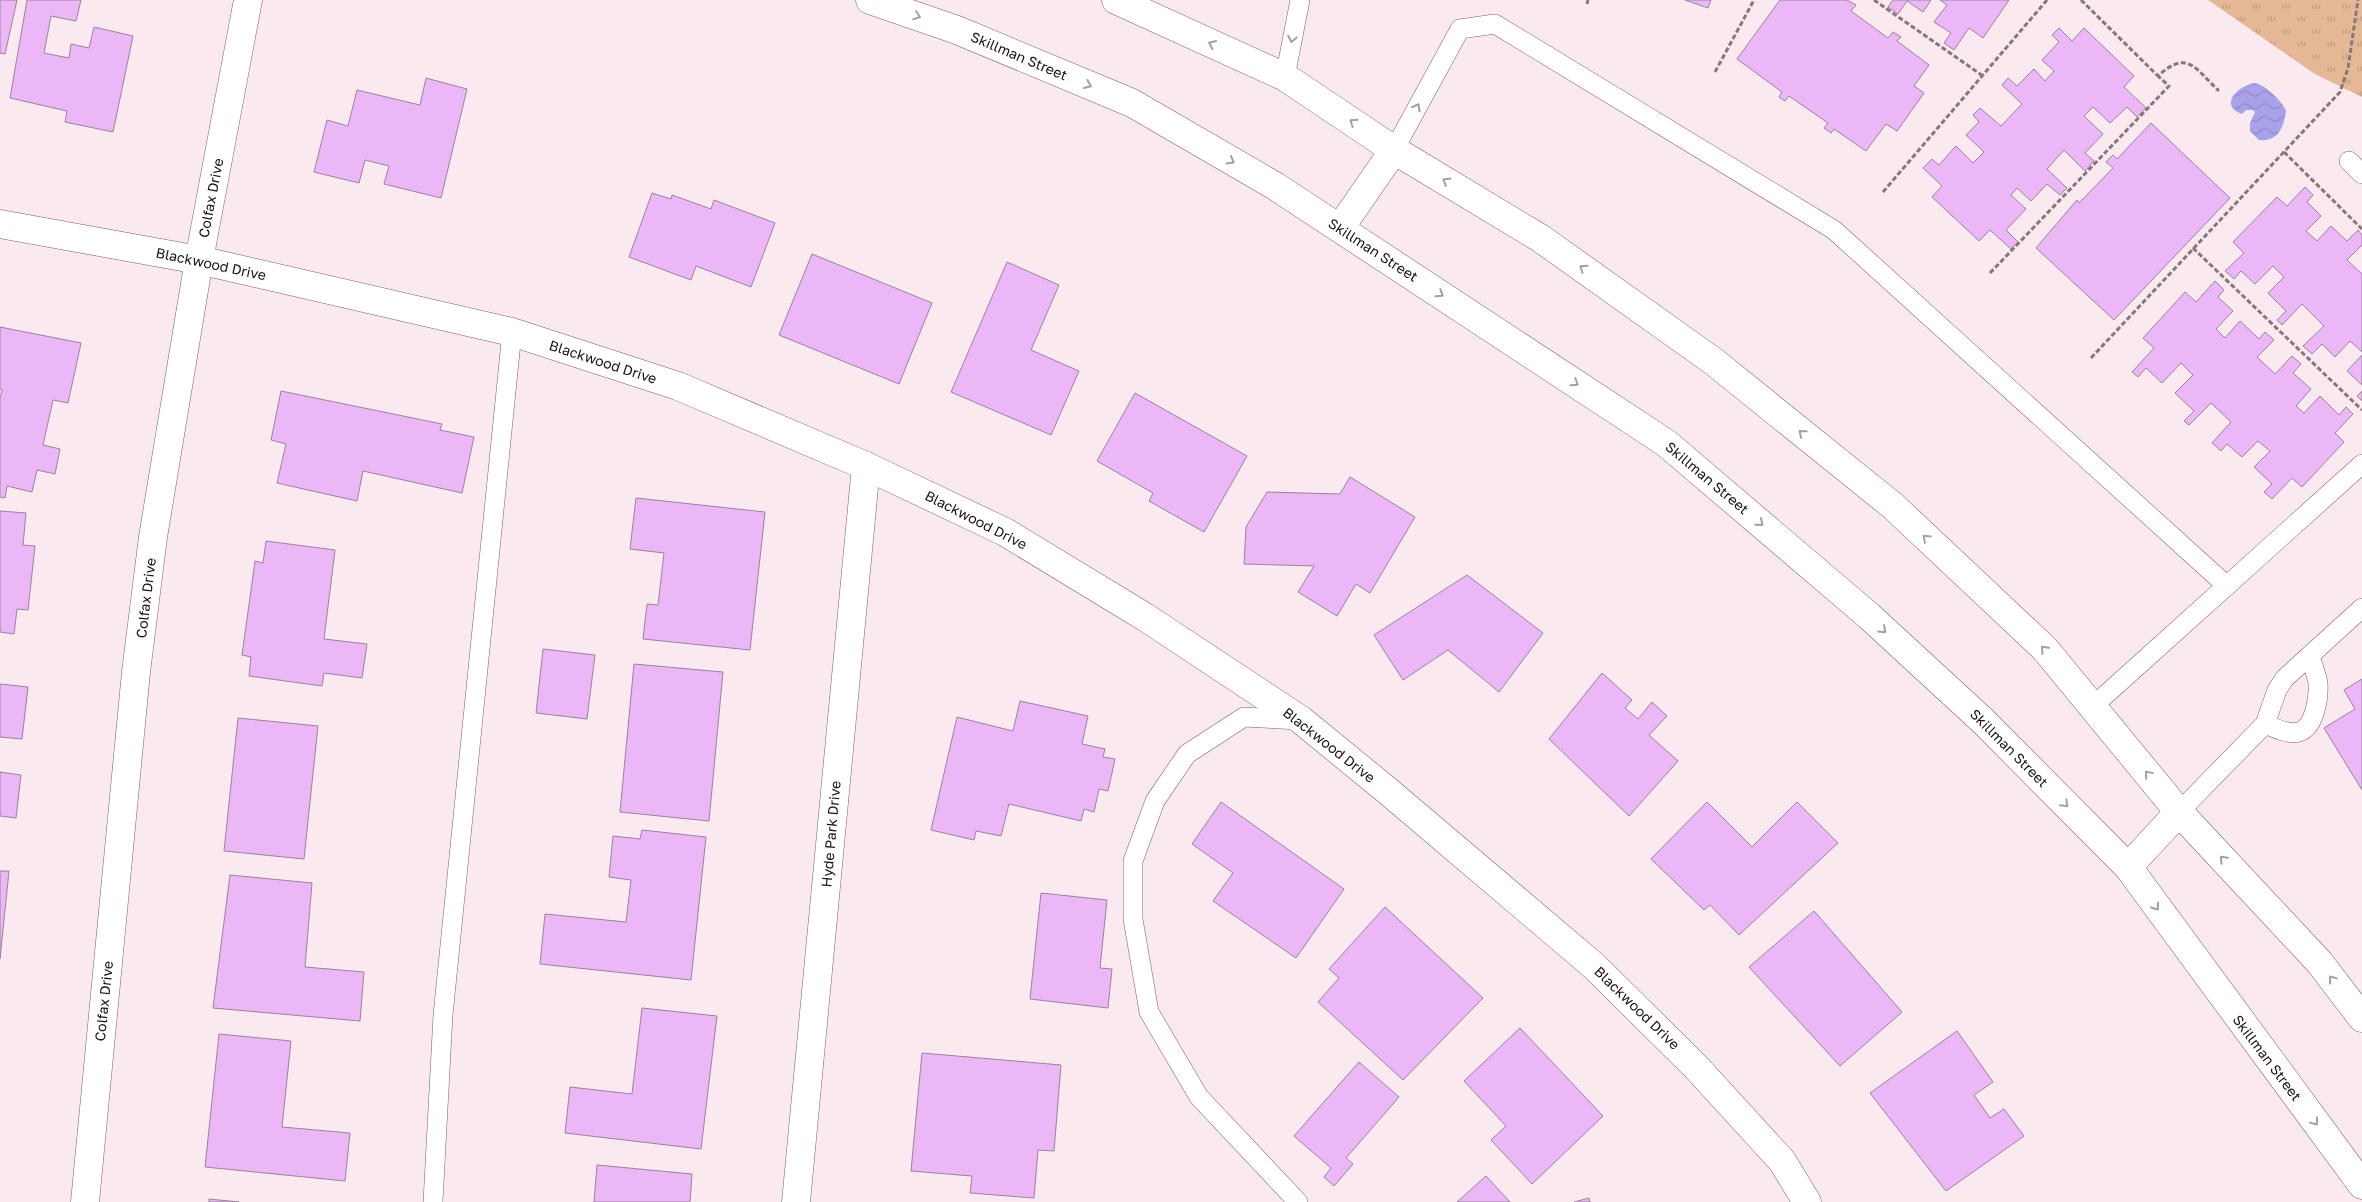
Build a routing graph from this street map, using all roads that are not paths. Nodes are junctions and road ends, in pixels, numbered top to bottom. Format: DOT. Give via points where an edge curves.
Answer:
graph roads {
  1 [pos="248,0"];
  2 [pos="870,0"];
  3 [pos="1116,0"];
  4 [pos="1300,0"];
  5 [pos="1285,77"];
  6 [pos="1394,150"];
  7 [pos="2349,161"];
  8 [pos="2362,174"];
  9 [pos="0,224"];
  10 [pos="1340,228"];
  11 [pos="199,260"];
  12 [pos="512,332"];
  13 [pos="2362,464"];
  14 [pos="866,466"];
  15 [pos="2227,586"];
  16 [pos="2362,608"];
  17 [pos="2310,657"];
  18 [pos="2092,706"];
  19 [pos="1302,720"];
  20 [pos="2265,724"];
  21 [pos="2179,812"];
  22 [pos="2128,868"];
  23 [pos="2362,1018"];
  24 [pos="2362,1185"];
  25 [pos="85,1202"];
  26 [pos="433,1202"];
  27 [pos="796,1202"];
  28 [pos="1298,1202"];
  29 [pos="1808,1202"];
  1 -- 11 [label="street, Colfax Drive"];
  2 -- 10 [label="street, Skillman Street, one-way" via="957,30 1132,103 1275,186"];
  5 -- 3 [label="street, one-way"];
  4 -- 5 [label="lane, one-way"];
  6 -- 5 [label="street, one-way"];
  6 -- 10 [label="street"];
  6 -- 15 [label="lane, one-way" via="1460,29 1495,24 1834,230"];
  18 -- 6 [label="street, one-way" via="2045,649 1893,506 1713,361 1540,238"];
  7 -- 8 [label="lane"];
  9 -- 11 [label="street, Blackwood Drive"];
  10 -- 22 [label="street, Skillman Street, one-way" via="1666,443 1869,616 1983,721"];
  11 -- 12 [label="street, Blackwood Drive"];
  11 -- 25 [label="street, Colfax Drive" via="153,537 136,672"];
  12 -- 14 [label="street, Blackwood Drive" via="678,386"];
  12 -- 26 [label="lane" via="443,1015"];
  13 -- 15 [label="lane"];
  14 -- 19 [label="street, Blackwood Drive" via="1005,532 1145,617"];
  14 -- 27 [label="street, Hyde Park Drive"];
  15 -- 18 [label="lane"];
  16 -- 17 [label="lane"];
  17 -- 20 [label="lane" via="2285,678 2277,690"];
  17 -- 20 [label="lane" via="2318,683 2318,698 2310,722 2298,732 2286,732"];
  21 -- 18 [label="street, one-way"];
  19 -- 28 [label="lane" via="1244,717 1187,754 1156,801 1133,861 1133,919 1149,1012 1199,1097"];
  19 -- 29 [label="street, Blackwood Drive" via="1594,966 1704,1075 1782,1161"];
  20 -- 21 [label="lane"];
  21 -- 22 [label="street"];
  23 -- 21 [label="street, one-way" via="2320,963"];
  22 -- 24 [label="street, Skillman Street, one-way"];
}
